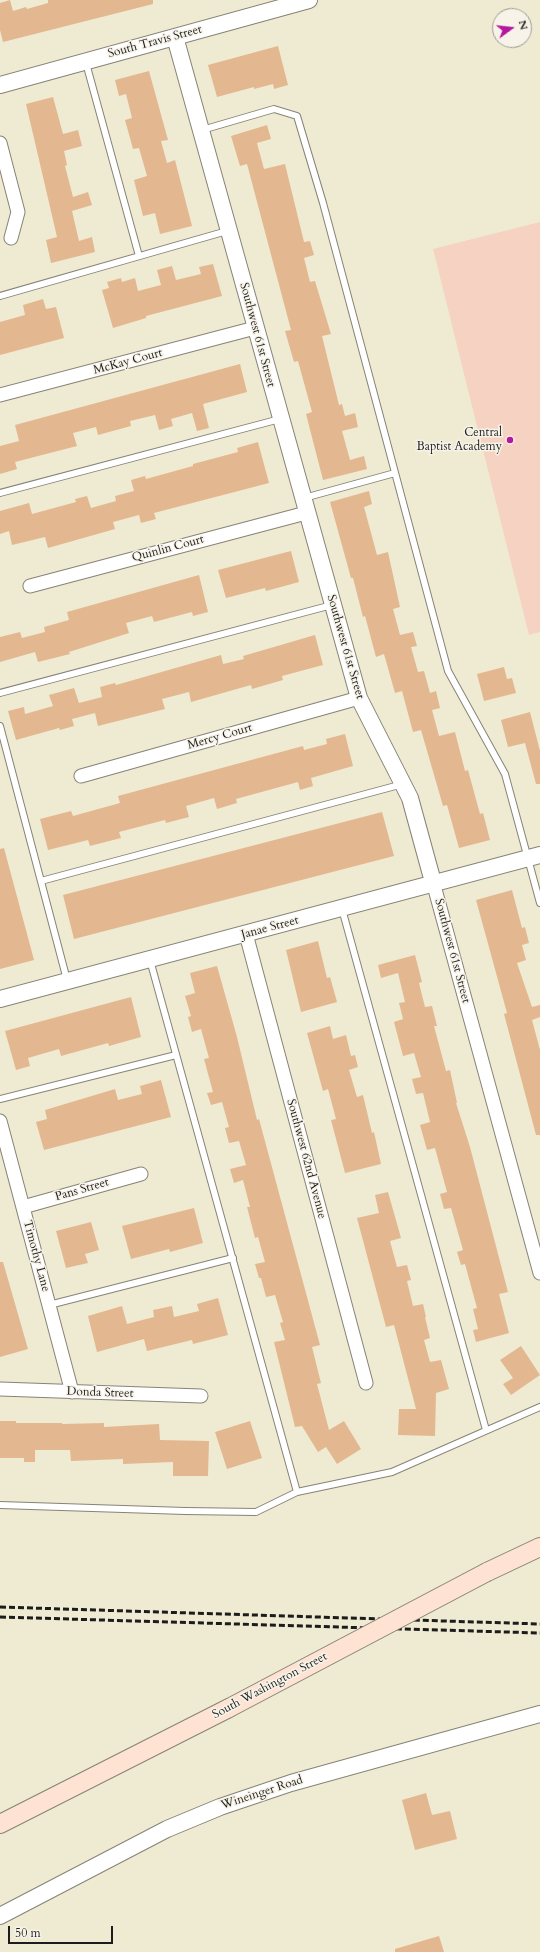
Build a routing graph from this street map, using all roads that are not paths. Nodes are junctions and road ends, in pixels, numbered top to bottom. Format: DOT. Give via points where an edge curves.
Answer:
graph roads {
  1 [pos="309,0"];
  2 [pos="175,37"];
  3 [pos="85,61"];
  4 [pos="0,85"];
  5 [pos="201,131"];
  6 [pos="0,143"];
  7 [pos="228,231"];
  8 [pos="11,238"];
  9 [pos="139,256"];
  10 [pos="0,296"];
  11 [pos="255,328"];
  12 [pos="0,395"];
  13 [pos="280,419"];
  14 [pos="395,473"];
  15 [pos="0,493"];
  16 [pos="304,506"];
  17 [pos="30,586"];
  18 [pos="332,605"];
  19 [pos="0,693"];
  20 [pos="359,698"];
  21 [pos="0,726"];
  22 [pos="81,776"];
  23 [pos="403,784"];
  24 [pos="534,857"];
  25 [pos="41,881"];
  26 [pos="433,882"];
  27 [pos="540,903"];
  28 [pos="342,908"];
  29 [pos="246,934"];
  30 [pos="150,960"];
  31 [pos="68,981"];
  32 [pos="0,999"];
  33 [pos="176,1055"];
  34 [pos="0,1099"];
  35 [pos="0,1121"];
  36 [pos="141,1174"];
  37 [pos="23,1207"];
  38 [pos="233,1258"];
  39 [pos="540,1273"];
  40 [pos="49,1305"];
  41 [pos="366,1383"];
  42 [pos="0,1389"];
  43 [pos="72,1392"];
  44 [pos="200,1396"];
  45 [pos="540,1407"];
  46 [pos="486,1430"];
  47 [pos="298,1492"];
  48 [pos="0,1505"];
  49 [pos="540,1547"];
  50 [pos="540,1714"];
  51 [pos="0,1824"];
  52 [pos="0,1916"];
  1 -- 2 [label="street, South Travis Street"];
  2 -- 3 [label="street, South Travis Street"];
  2 -- 5 [label="street, Southwest 61st Street"];
  3 -- 4 [label="street, South Travis Street"];
  3 -- 9 [label="lane"];
  5 -- 7 [label="street, Southwest 61st Street"];
  5 -- 14 [label="lane" via="274,109 297,116 323,203"];
  6 -- 8 [label="street" via="18,212"];
  7 -- 9 [label="lane"];
  7 -- 11 [label="street, Southwest 61st Street"];
  9 -- 10 [label="lane"];
  11 -- 12 [label="street, McKay Court"];
  11 -- 13 [label="street, Southwest 61st Street"];
  13 -- 15 [label="lane"];
  13 -- 16 [label="street, Southwest 61st Street"];
  14 -- 16 [label="lane"];
  14 -- 24 [label="lane" via="448,671 505,774"];
  16 -- 17 [label="street, Quinlin Court"];
  16 -- 18 [label="street, Southwest 61st Street"];
  18 -- 19 [label="lane"];
  18 -- 20 [label="street, Southwest 61st Street"];
  20 -- 22 [label="street, Mercy Court"];
  20 -- 23 [label="street, Southwest 61st Street"];
  21 -- 25 [label="lane"];
  23 -- 25 [label="lane"];
  23 -- 26 [label="street, Southwest 61st Street" via="410,798"];
  24 -- 26 [label="street, Janae Street"];
  24 -- 27 [label="lane"];
  25 -- 31 [label="lane"];
  26 -- 28 [label="street, Janae Street"];
  26 -- 39 [label="street, Southwest 61st Street"];
  28 -- 29 [label="street, Janae Street"];
  28 -- 46 [label="lane"];
  29 -- 30 [label="street, Janae Street"];
  29 -- 41 [label="street, Southwest 62nd Avenue"];
  30 -- 31 [label="street, Janae Street"];
  30 -- 33 [label="lane"];
  31 -- 32 [label="street, Janae Street"];
  33 -- 34 [label="lane"];
  33 -- 38 [label="lane"];
  35 -- 37 [label="street, Timothy Lane"];
  36 -- 37 [label="street, Pans Street"];
  37 -- 40 [label="street, Timothy Lane"];
  38 -- 40 [label="lane"];
  38 -- 47 [label="lane"];
  40 -- 43 [label="street, Timothy Lane"];
  42 -- 43 [label="street, Donda Street"];
  43 -- 44 [label="street, Donda Street"];
  45 -- 46 [label="lane"];
  46 -- 47 [label="lane" via="392,1472"];
  47 -- 48 [label="lane" via="256,1512"];
  49 -- 51 [label="main road, South Washington Street, bridge"];
  50 -- 52 [label="street, Wineinger Road" via="297,1781 220,1806 112,1856"];
}
